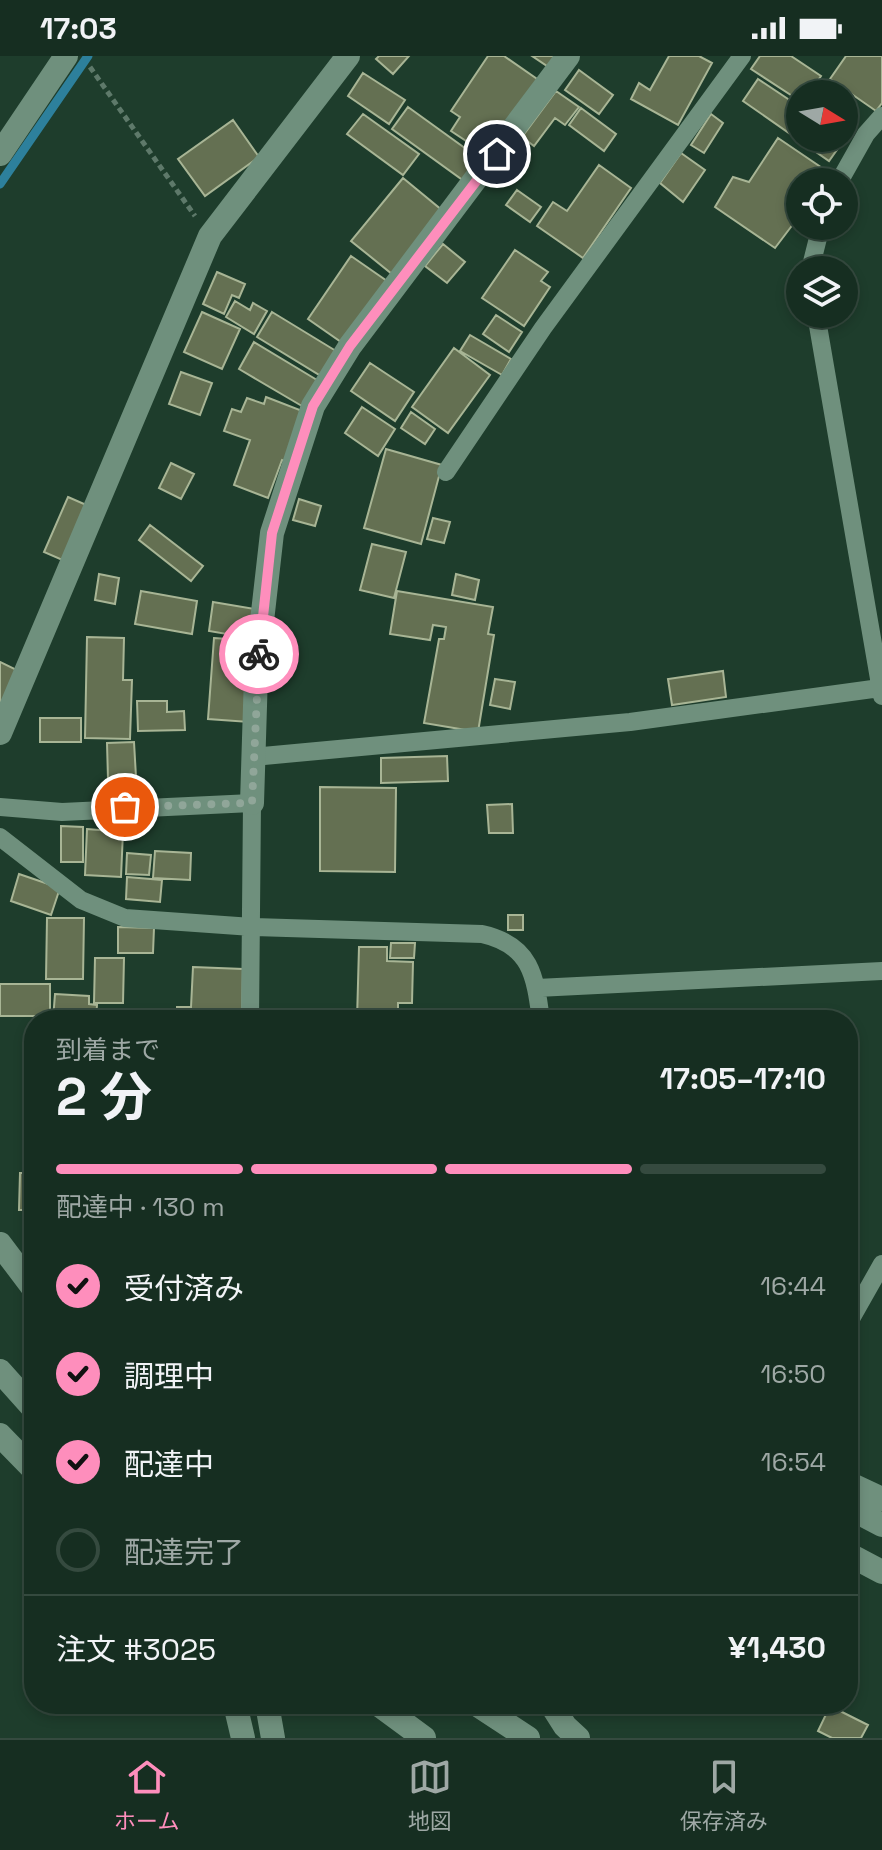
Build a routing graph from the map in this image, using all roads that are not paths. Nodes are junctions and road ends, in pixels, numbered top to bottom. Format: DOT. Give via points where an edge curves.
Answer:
graph roads {
  1 [pos="66,56"];
  2 [pos="348,56"];
  3 [pos="568,56"];
  4 [pos="742,56"];
  5 [pos="882,116"];
  6 [pos="0,154"];
  7 [pos="847,168"];
  8 [pos="819,328"];
  9 [pos="446,472"];
  10 [pos="878,641"];
  11 [pos="881,694"];
  12 [pos="0,733"];
  13 [pos="253,757"];
  14 [pos="252,803"];
  15 [pos="0,807"];
  16 [pos="0,837"];
  17 [pos="252,927"];
  18 [pos="882,971"];
  19 [pos="537,988"];
  20 [pos="250,1010"];
  21 [pos="540,1010"];
  22 [pos="0,1244"];
  23 [pos="882,1264"];
  24 [pos="24,1276"];
  25 [pos="858,1306"];
  26 [pos="0,1371"];
  27 [pos="24,1398"];
  28 [pos="0,1435"];
  29 [pos="24,1460"];
  30 [pos="858,1488"];
  31 [pos="882,1499"];
  32 [pos="858,1512"];
  33 [pos="882,1525"];
  34 [pos="858,1559"];
  35 [pos="882,1572"];
  36 [pos="237,1714"];
  37 [pos="269,1714"];
  38 [pos="392,1714"];
  39 [pos="491,1714"];
  40 [pos="559,1714"];
  41 [pos="243,1738"];
  42 [pos="273,1738"];
  43 [pos="424,1738"];
  44 [pos="528,1738"];
  45 [pos="578,1738"];
  1 -- 6 [label="street"];
  2 -- 12 [label="street" via="210,236"];
  3 -- 13 [label="street" via="350,346 313,406 272,533 256,674"];
  4 -- 9 [label="lane" via="543,328"];
  5 -- 7 [label="lane"];
  8 -- 10 [label="lane"];
  10 -- 11 [label="lane"];
  11 -- 13 [label="lane"];
  13 -- 14 [label="street"];
  14 -- 15 [label="lane" via="62,812"];
  14 -- 17 [label="lane"];
  16 -- 17 [label="lane" via="81,900 125,918"];
  17 -- 19 [label="lane" via="482,934 522,951"];
  17 -- 20 [label="lane"];
  18 -- 19 [label="lane"];
  19 -- 21 [label="lane"];
  22 -- 24 [label="street"];
  23 -- 25 [label="lane"];
  26 -- 27 [label="street"];
  28 -- 29 [label="street"];
  30 -- 31 [label="street"];
  32 -- 33 [label="street"];
  34 -- 35 [label="street"];
  36 -- 41 [label="street"];
  37 -- 42 [label="street"];
  38 -- 43 [label="street"];
  39 -- 44 [label="street"];
  40 -- 45 [label="street"];
}
